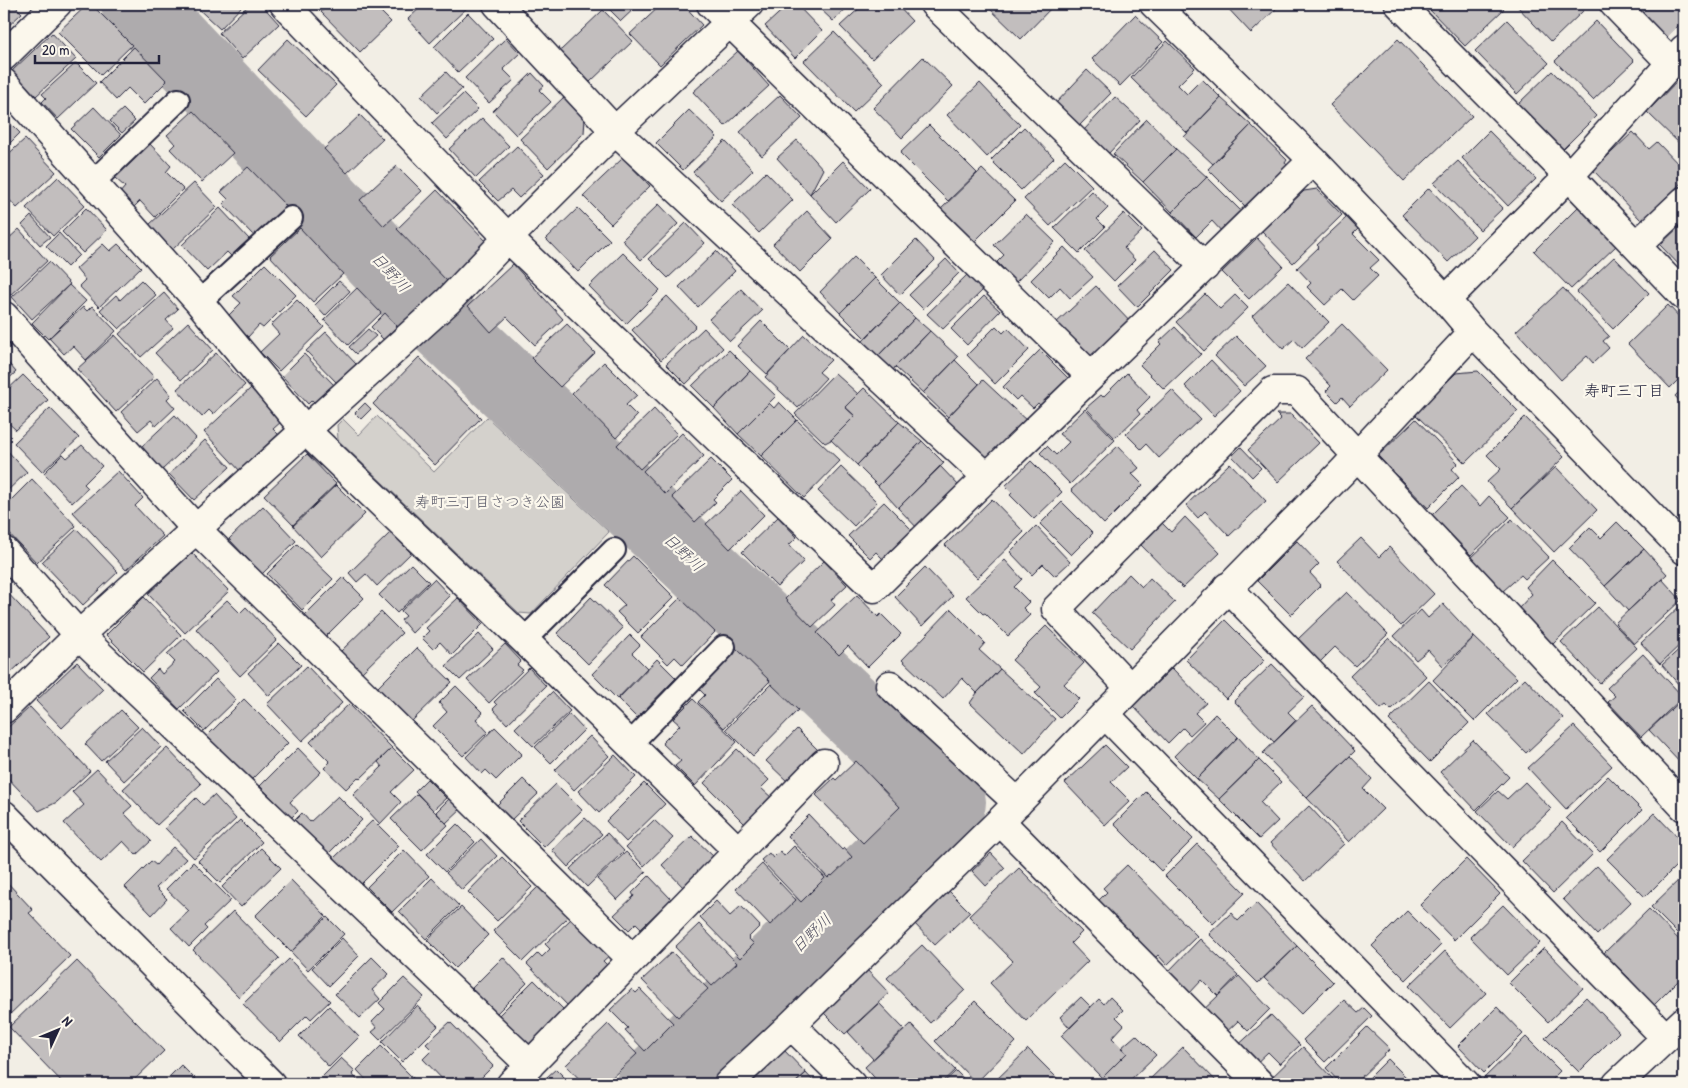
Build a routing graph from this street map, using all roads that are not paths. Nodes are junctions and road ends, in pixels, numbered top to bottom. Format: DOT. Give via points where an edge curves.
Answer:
graph roads {
  1 [pos="57,4"];
  2 [pos="284,4"];
  3 [pos="497,4"];
  4 [pos="749,4"];
  5 [pos="934,4"];
  6 [pos="1154,4"];
  7 [pos="1399,4"];
  8 [pos="1614,4"];
  9 [pos="720,13"];
  10 [pos="4,56"];
  11 [pos="1678,56"];
  12 [pos="4,84"];
  13 [pos="178,100"];
  14 [pos="616,131"];
  15 [pos="1313,160"];
  16 [pos="1569,176"];
  17 [pos="92,183"];
  18 [pos="1684,201"];
  19 [pos="291,218"];
  20 [pos="508,238"];
  21 [pos="1636,246"];
  22 [pos="1205,267"];
  23 [pos="1684,296"];
  24 [pos="1446,300"];
  25 [pos="199,302"];
  26 [pos="4,316"];
  27 [pos="1473,332"];
  28 [pos="1091,376"];
  29 [pos="305,430"];
  30 [pos="1356,455"];
  31 [pos="987,477"];
  32 [pos="196,529"];
  33 [pos="614,550"];
  34 [pos="1684,550"];
  35 [pos="4,551"];
  36 [pos="1227,587"];
  37 [pos="79,635"];
  38 [pos="524,640"];
  39 [pos="724,647"];
  40 [pos="890,685"];
  41 [pos="1130,688"];
  42 [pos="4,709"];
  43 [pos="1105,714"];
  44 [pos="630,744"];
  45 [pos="824,763"];
  46 [pos="1684,807"];
  47 [pos="1009,812"];
  48 [pos="4,815"];
  49 [pos="738,851"];
  50 [pos="632,960"];
  51 [pos="791,1025"];
  52 [pos="1675,1029"];
  53 [pos="520,1075"];
  54 [pos="271,1084"];
  55 [pos="728,1084"];
  56 [pos="850,1084"];
  57 [pos="1260,1084"];
  58 [pos="1466,1084"];
  59 [pos="1617,1084"];
  1 -- 10 [label="street"];
  2 -- 20 [label="street"];
  3 -- 14 [label="street"];
  4 -- 9 [label="street"];
  5 -- 22 [label="street"];
  6 -- 15 [label="street"];
  7 -- 16 [label="street"];
  8 -- 11 [label="street"];
  9 -- 14 [label="street"];
  9 -- 28 [label="street"];
  11 -- 16 [label="street"];
  12 -- 17 [label="street"];
  13 -- 17 [label="lane"];
  14 -- 20 [label="street"];
  14 -- 31 [label="street"];
  15 -- 22 [label="street"];
  15 -- 24 [label="street"];
  16 -- 21 [label="street"];
  16 -- 24 [label="street"];
  17 -- 25 [label="street"];
  18 -- 21 [label="street"];
  19 -- 25 [label="lane"];
  20 -- 29 [label="street" via="414,334"];
  20 -- 31 [label="street" via="874,588"];
  21 -- 23 [label="street"];
  22 -- 28 [label="street"];
  24 -- 27 [label="street"];
  25 -- 29 [label="street"];
  26 -- 32 [label="street"];
  27 -- 30 [label="street"];
  27 -- 34 [label="street"];
  28 -- 31 [label="street"];
  29 -- 32 [label="street"];
  29 -- 38 [label="street"];
  30 -- 36 [label="street"];
  30 -- 41 [label="street" via="1297,392 1273,391 1056,609"];
  30 -- 46 [label="street"];
  32 -- 37 [label="street"];
  32 -- 50 [label="street"];
  33 -- 38 [label="lane"];
  35 -- 37 [label="street"];
  36 -- 41 [label="street"];
  36 -- 52 [label="street"];
  37 -- 42 [label="street"];
  37 -- 53 [label="street"];
  38 -- 44 [label="street"];
  39 -- 44 [label="lane"];
  40 -- 47 [label="street"];
  41 -- 43 [label="street"];
  43 -- 47 [label="street"];
  43 -- 58 [label="street"];
  44 -- 49 [label="street"];
  45 -- 49 [label="street"];
  47 -- 51 [label="street"];
  47 -- 57 [label="street"];
  48 -- 54 [label="street"];
  49 -- 50 [label="street"];
  50 -- 53 [label="street"];
  51 -- 55 [label="street"];
  51 -- 56 [label="street"];
  52 -- 59 [label="street"];
}
